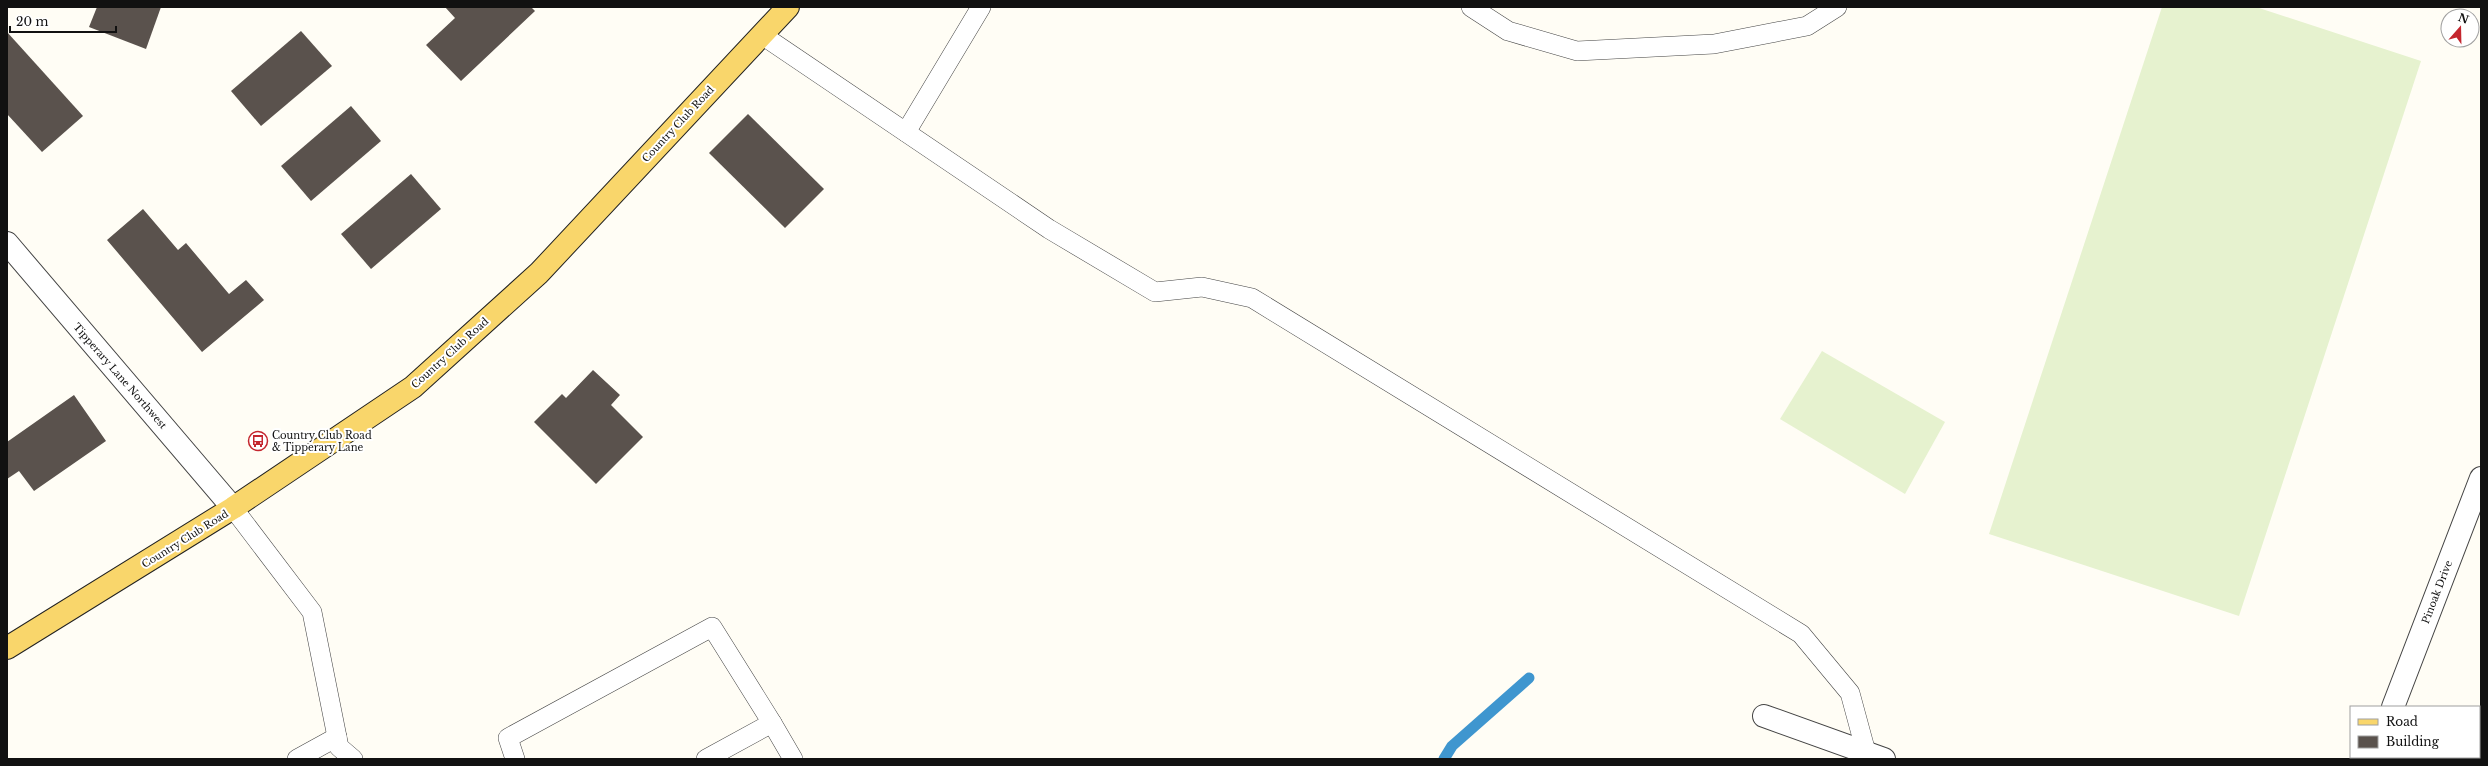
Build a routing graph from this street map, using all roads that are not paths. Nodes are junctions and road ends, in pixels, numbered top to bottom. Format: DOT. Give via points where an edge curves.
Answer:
graph roads {
  1 [pos="788,7"];
  2 [pos="981,7"];
  3 [pos="1471,7"];
  4 [pos="1837,7"];
  5 [pos="762,35"];
  6 [pos="906,132"];
  7 [pos="7,244"];
  8 [pos="2481,478"];
  9 [pos="233,508"];
  10 [pos="7,648"];
  11 [pos="2393,706"];
  12 [pos="1764,716"];
  13 [pos="772,723"];
  14 [pos="337,738"];
  15 [pos="1875,756"];
  16 [pos="297,759"];
  17 [pos="354,759"];
  18 [pos="516,759"];
  19 [pos="706,759"];
  20 [pos="792,759"];
  1 -- 5 [label="main road, Country Club Road"];
  2 -- 6 [label="lane"];
  3 -- 4 [label="lane" via="1508,31 1576,51 1714,44 1806,26"];
  5 -- 6 [label="lane"];
  5 -- 9 [label="main road, Country Club Road" via="539,273 413,387"];
  6 -- 15 [label="lane" via="1049,229 1155,292 1202,287 1252,298 1801,634 1850,693"];
  7 -- 9 [label="street, Tipperary Lane Northwest"];
  8 -- 11 [label="street, Pinoak Drive"];
  9 -- 10 [label="main road, Country Club Road"];
  9 -- 14 [label="lane" via="312,612"];
  12 -- 15 [label="street"];
  13 -- 18 [label="lane" via="712,627 508,738"];
  13 -- 19 [label="lane"];
  13 -- 20 [label="lane"];
  14 -- 16 [label="lane"];
  14 -- 17 [label="lane" via="339,747"];
}
